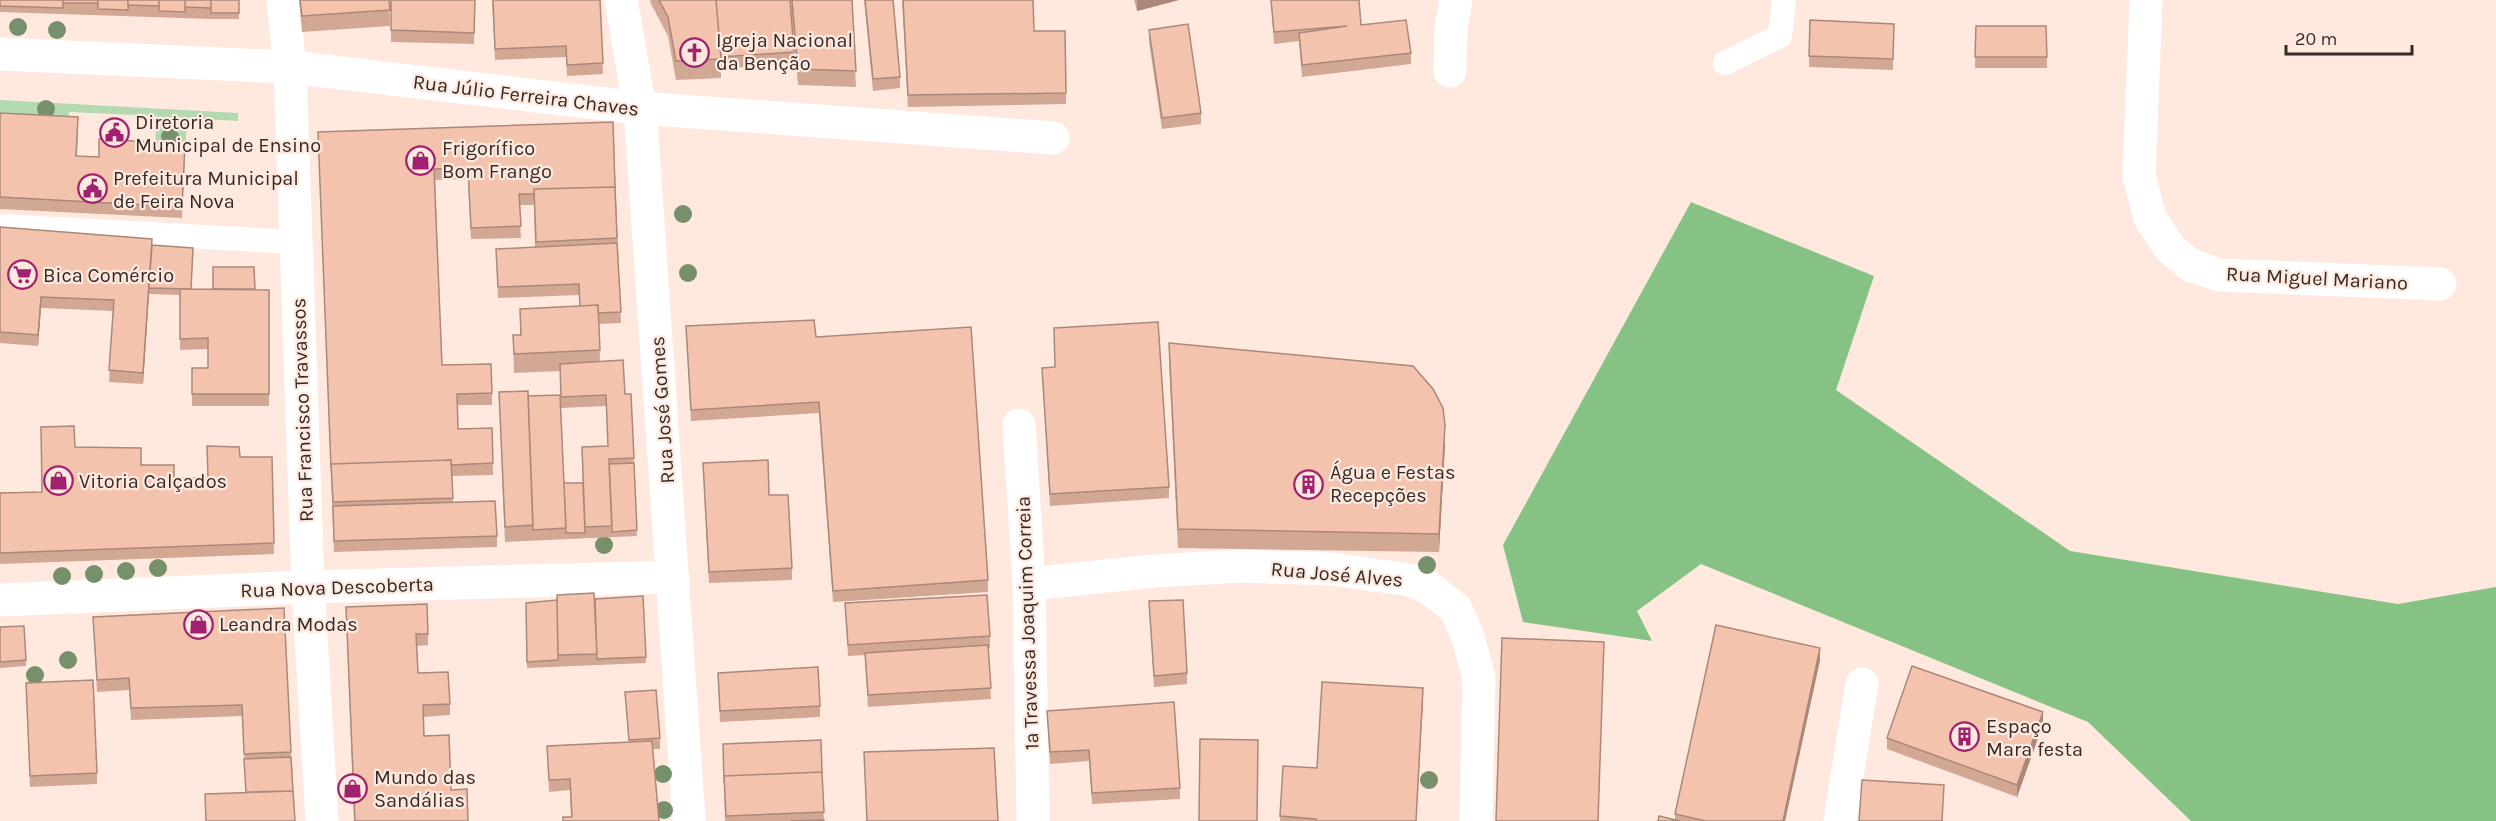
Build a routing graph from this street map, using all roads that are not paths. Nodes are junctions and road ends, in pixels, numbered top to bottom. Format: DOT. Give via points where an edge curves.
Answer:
graph roads {
  1 [pos="283,0"];
  2 [pos="621,0"];
  3 [pos="1456,0"];
  4 [pos="1784,0"];
  5 [pos="2146,0"];
  6 [pos="0,54"];
  7 [pos="1725,63"];
  8 [pos="290,67"];
  9 [pos="1450,71"];
  10 [pos="640,108"];
  11 [pos="1053,138"];
  12 [pos="0,226"];
  13 [pos="296,242"];
  14 [pos="2440,284"];
  15 [pos="1018,425"];
  16 [pos="673,577"];
  17 [pos="1029,584"];
  18 [pos="308,587"];
  19 [pos="0,600"];
  20 [pos="1862,684"];
  21 [pos="322,821"];
  22 [pos="689,821"];
  23 [pos="1033,821"];
  24 [pos="1476,821"];
  25 [pos="1840,821"];
  1 -- 8 [label="street, Rua Francisco Travassos"];
  2 -- 10 [label="street, Rua José Gomes"];
  3 -- 9 [label="street"];
  4 -- 7 [label="lane" via="1780,36"];
  5 -- 14 [label="street, Rua Miguel Mariano" via="2139,176 2150,218 2170,248 2190,265 2220,275"];
  6 -- 8 [label="street, Rua Júlio Ferreira Chaves"];
  8 -- 10 [label="street, Rua Júlio Ferreira Chaves"];
  8 -- 13 [label="street, Rua Francisco Travassos"];
  10 -- 11 [label="street, Rua Júlio Ferreira Chaves"];
  10 -- 16 [label="street, Rua José Gomes"];
  12 -- 13 [label="lane"];
  13 -- 18 [label="street, Rua Francisco Travassos"];
  15 -- 17 [label="street, 1ª Travessa Joaquim Correia"];
  16 -- 18 [label="street, Rua Nova Descoberta"];
  16 -- 22 [label="street, Rua José Gomes"];
  17 -- 23 [label="street, 1ª Travessa Joaquim Correia"];
  17 -- 24 [label="street, Rua José Alves" via="1239,566 1332,569 1410,580 1428,587 1456,609 1479,678"];
  18 -- 19 [label="street, Rua Nova Descoberta"];
  18 -- 21 [label="street, Rua Francisco Travassos"];
  20 -- 25 [label="street"];
}
